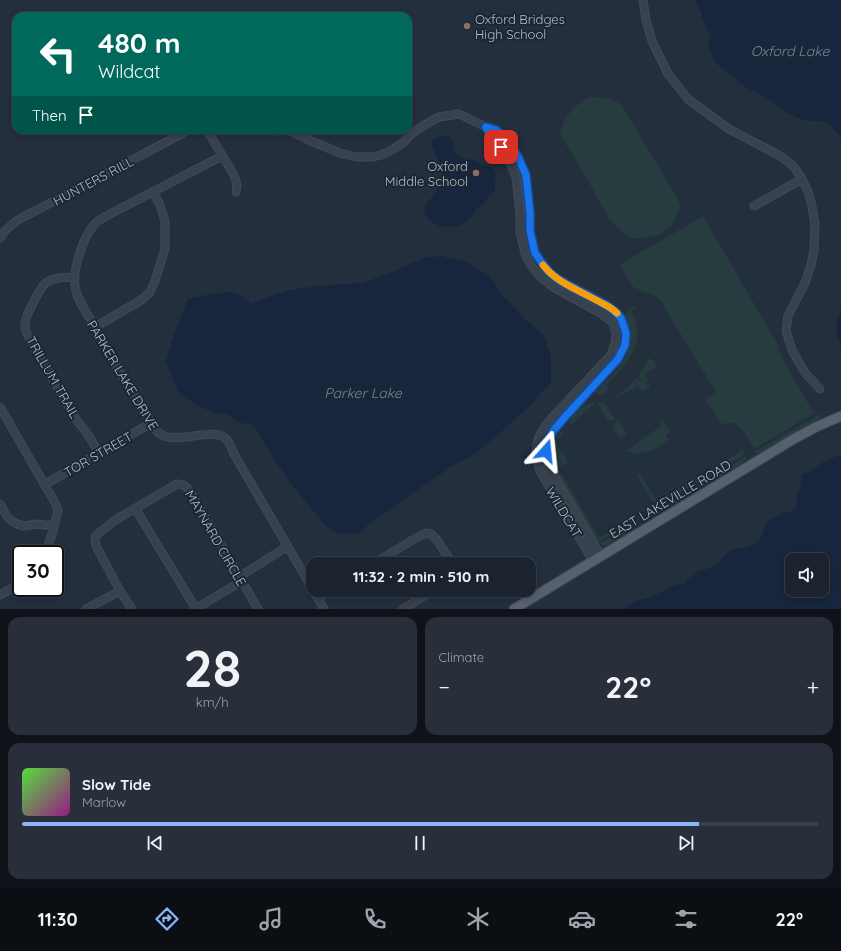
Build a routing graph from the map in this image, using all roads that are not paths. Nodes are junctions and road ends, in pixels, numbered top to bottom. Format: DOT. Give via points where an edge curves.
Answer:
graph roads {
  1 [pos="643,0"];
  2 [pos="486,127"];
  3 [pos="181,134"];
  4 [pos="209,134"];
  5 [pos="297,134"];
  6 [pos="411,134"];
  7 [pos="412,134"];
  8 [pos="222,156"];
  9 [pos="802,179"];
  10 [pos="153,192"];
  11 [pos="236,192"];
  12 [pos="754,206"];
  13 [pos="0,238"];
  14 [pos="75,278"];
  15 [pos="615,312"];
  16 [pos="608,319"];
  17 [pos="95,327"];
  18 [pos="820,389"];
  19 [pos="0,407"];
  20 [pos="841,416"];
  21 [pos="553,418"];
  22 [pos="151,423"];
  23 [pos="560,423"];
  24 [pos="99,453"];
  25 [pos="44,485"];
  26 [pos="0,504"];
  27 [pos="135,508"];
  28 [pos="54,526"];
  29 [pos="48,545"];
  30 [pos="288,546"];
  31 [pos="601,556"];
  32 [pos="385,557"];
  33 [pos="448,557"];
  34 [pos="593,561"];
  35 [pos="306,578"];
  36 [pos="240,579"];
  37 [pos="12,588"];
  38 [pos="120,591"];
  39 [pos="0,595"];
  40 [pos="423,597"];
  41 [pos="318,598"];
  42 [pos="86,609"];
  43 [pos="132,609"];
  44 [pos="196,609"];
  45 [pos="258,609"];
  46 [pos="324,609"];
  47 [pos="403,609"];
  48 [pos="514,609"];
  1 -- 9 [label="street" via="652,41 668,74 689,100 729,129 782,157 793,166"];
  2 -- 7 [label="street, WILDCAT" via="460,114 440,117"];
  2 -- 15 [label="street, WILDCAT" via="496,130 509,141 526,175 530,231 535,253 550,273 559,280"];
  2 -- 16 [label="street, WILDCAT" via="504,152 516,178 520,232 526,257 533,268 553,287"];
  3 -- 13 [label="street, HUNTERS RILL" via="16,221"];
  4 -- 8 [label="street"];
  5 -- 6 [label="street, WILDCAT" via="340,153 356,157 373,157 392,150"];
  8 -- 10 [label="street, PARKER LAKE DRIVE"];
  8 -- 11 [label="street" via="234,175"];
  9 -- 12 [label="street"];
  9 -- 18 [label="street" via="812,206 815,226 814,250 805,283 788,316 786,331 798,361"];
  10 -- 14 [label="street, PARKER LAKE DRIVE" via="97,222 84,241"];
  10 -- 17 [label="street" via="165,221 165,249 156,281 143,299"];
  14 -- 17 [label="street, PARKER LAKE DRIVE" via="79,298"];
  14 -- 24 [label="street, TRILLUM TRAIL" via="62,277 43,286 28,313 25,329 71,411"];
  15 -- 16 [label="street"];
  15 -- 23 [label="street, WILDCAT" via="621,318 626,333 625,345 618,359"];
  16 -- 21 [label="street, WILDCAT" via="613,323 616,334 611,355"];
  17 -- 22 [label="street, PARKER LAKE DRIVE"];
  19 -- 25 [label="street"];
  20 -- 31 [label="main road, EAST LAKEVILLE ROAD" via="792,440"];
  21 -- 23 [label="street"];
  21 -- 34 [label="street, WILDCAT" via="539,438 536,450 540,471"];
  22 -- 24 [label="street, TOR STREET"];
  22 -- 30 [label="street, PARKER LAKE DRIVE" via="158,433 167,438 209,435 225,438"];
  23 -- 31 [label="street, WILDCAT" via="548,440 546,451 549,467"];
  24 -- 25 [label="street, TOR STREET"];
  25 -- 28 [label="street" via="58,510"];
  26 -- 28 [label="street" via="14,523 23,526"];
  27 -- 36 [label="street, MAYNARD CIRCLE" via="177,484 184,485"];
  27 -- 38 [label="street, MAYNARD CIRCLE" via="95,537 96,546"];
  27 -- 44 [label="street"];
  28 -- 29 [label="street"];
  30 -- 35 [label="street, PARKER LAKE DRIVE"];
  30 -- 36 [label="street"];
  31 -- 34 [label="main road, EAST LAKEVILLE ROAD"];
  32 -- 33 [label="street" via="426,533 437,540"];
  34 -- 48 [label="main road, EAST LAKEVILLE ROAD"];
  36 -- 44 [label="street"];
  36 -- 45 [label="street, MAYNARD CIRCLE"];
  37 -- 39 [label="street"];
  38 -- 42 [label="street"];
  38 -- 43 [label="street, MAYNARD CIRCLE"];
  40 -- 47 [label="street"];
  41 -- 46 [label="street, PARKER LAKE DRIVE"];
}
